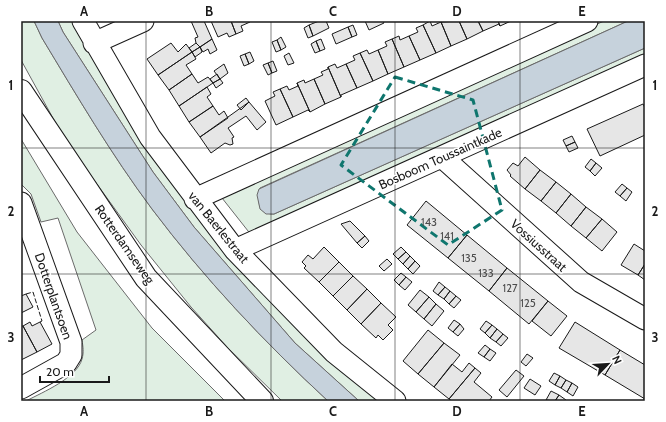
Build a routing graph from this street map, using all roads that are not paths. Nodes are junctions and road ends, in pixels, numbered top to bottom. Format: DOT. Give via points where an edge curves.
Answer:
graph roads {
  1 [pos="82,21"];
  2 [pos="143,21"];
  3 [pos="587,21"];
  4 [pos="94,43"];
  5 [pos="645,65"];
  6 [pos="21,92"];
  7 [pos="442,157"];
  8 [pos="195,199"];
  9 [pos="21,204"];
  10 [pos="235,250"];
  11 [pos="645,319"];
  12 [pos="21,388"];
  13 [pos="262,401"];
  14 [pos="394,401"];
  1 -- 4 [label="street, van Baerlestraat"];
  2 -- 4 [label="street"];
  3 -- 8 [label="street"];
  4 -- 8 [label="street, van Baerlestraat" via="150,137"];
  5 -- 7 [label="street, Bosboom Toussaintkade"];
  6 -- 13 [label="main road, Rotterdamseweg" via="146,278"];
  7 -- 10 [label="street, Bosboom Toussaintkade"];
  7 -- 11 [label="street, Vossiusstraat" via="581,282"];
  8 -- 10 [label="street, van Baerlestraat"];
  9 -- 12 [label="street, Dotterplantsoen" via="71,342 71,355 66,363"];
  10 -- 14 [label="street, van Baerlestraat" via="334,352"];
}
